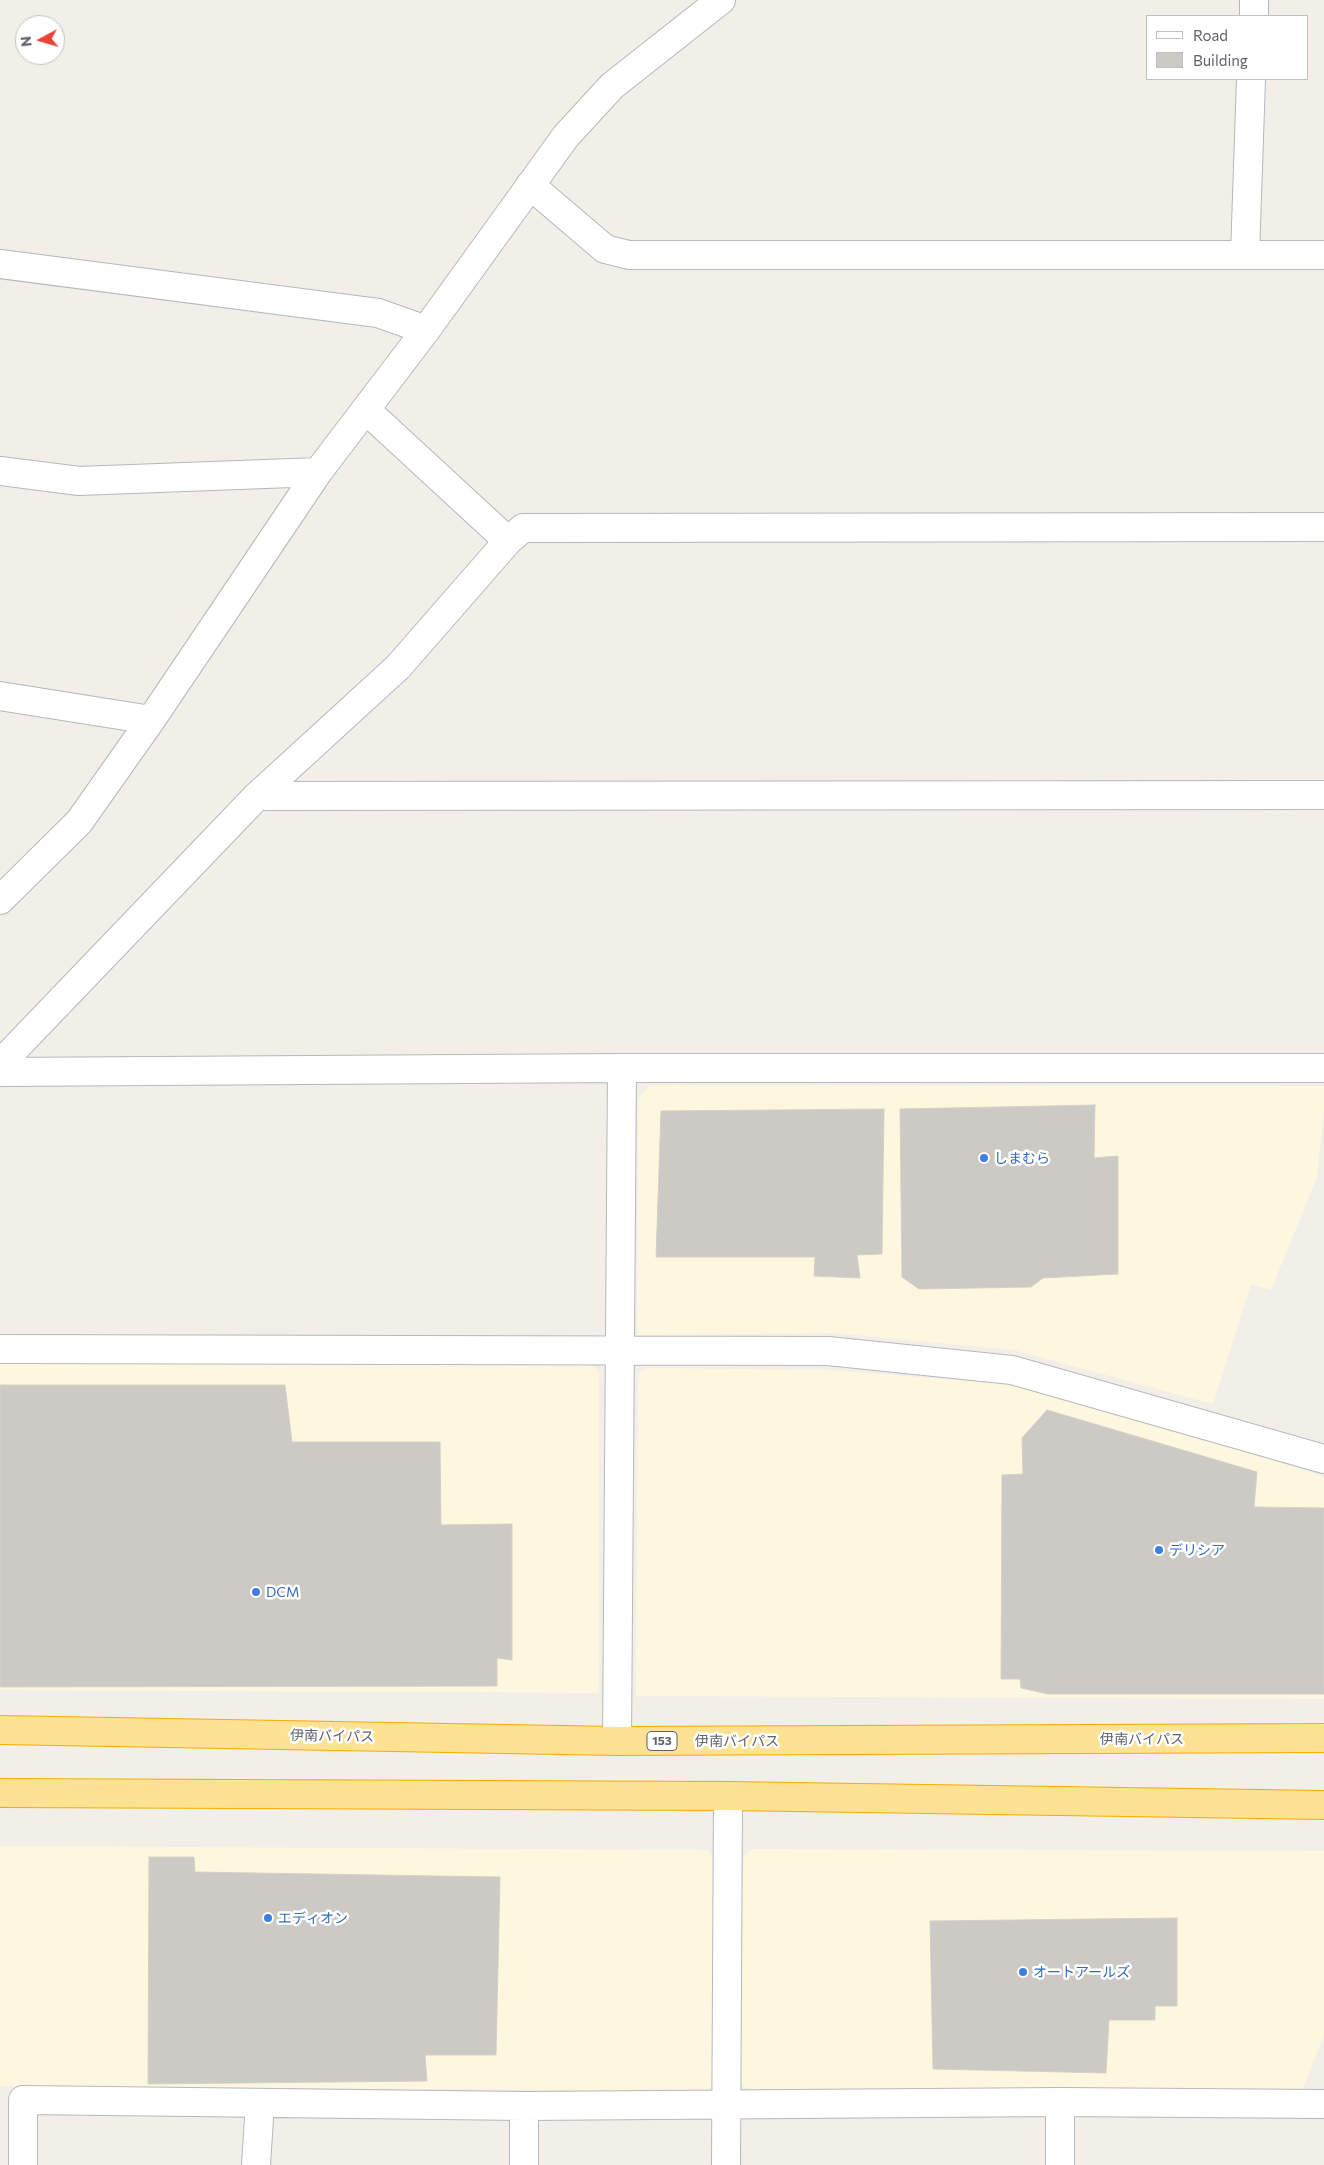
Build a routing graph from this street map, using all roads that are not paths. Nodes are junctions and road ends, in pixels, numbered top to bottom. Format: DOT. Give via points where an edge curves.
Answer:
graph roads {
  1 [pos="721,0"];
  2 [pos="1254,0"];
  3 [pos="1254,15"];
  4 [pos="1251,80"];
  5 [pos="530,186"];
  6 [pos="1324,255"];
  7 [pos="1245,256"];
  8 [pos="0,264"];
  9 [pos="426,330"];
  10 [pos="366,410"];
  11 [pos="0,471"];
  12 [pos="318,472"];
  13 [pos="1324,526"];
  14 [pos="508,542"];
  15 [pos="0,696"];
  16 [pos="151,720"];
  17 [pos="1324,795"];
  18 [pos="257,796"];
  19 [pos="0,900"];
  20 [pos="0,1064"];
  21 [pos="622,1068"];
  22 [pos="1324,1068"];
  23 [pos="0,1072"];
  24 [pos="0,1349"];
  25 [pos="620,1352"];
  26 [pos="1324,1459"];
  27 [pos="0,1730"];
  28 [pos="1324,1738"];
  29 [pos="617,1741"];
  30 [pos="0,1793"];
  31 [pos="728,1796"];
  32 [pos="1324,1805"];
  33 [pos="1060,2102"];
  34 [pos="260,2103"];
  35 [pos="728,2104"];
  36 [pos="1324,2104"];
  37 [pos="524,2106"];
  38 [pos="23,2165"];
  39 [pos="256,2165"];
  40 [pos="524,2165"];
  41 [pos="726,2165"];
  42 [pos="1060,2165"];
  1 -- 5 [label="street" via="612,86 566,136"];
  2 -- 3 [label="street"];
  4 -- 7 [label="street"];
  5 -- 7 [label="street" via="605,249 629,255"];
  5 -- 9 [label="street"];
  6 -- 7 [label="street"];
  8 -- 9 [label="street" via="378,313"];
  9 -- 10 [label="street"];
  10 -- 12 [label="street"];
  10 -- 14 [label="street"];
  11 -- 12 [label="street" via="79,481"];
  12 -- 16 [label="street"];
  13 -- 14 [label="street" via="523,528"];
  14 -- 18 [label="street" via="398,667"];
  15 -- 16 [label="street"];
  16 -- 19 [label="street" via="79,822"];
  17 -- 18 [label="street"];
  18 -- 20 [label="street"];
  21 -- 22 [label="street"];
  21 -- 23 [label="street"];
  21 -- 25 [label="street"];
  24 -- 25 [label="street"];
  25 -- 26 [label="street" via="828,1352 1012,1370"];
  25 -- 29 [label="street"];
  27 -- 29 [label="highway, 伊南バイパス / 153"];
  28 -- 29 [label="highway, 伊南バイパス / 153"];
  30 -- 31 [label="highway"];
  31 -- 32 [label="highway"];
  31 -- 35 [label="street"];
  33 -- 35 [label="street"];
  33 -- 36 [label="street"];
  33 -- 42 [label="street"];
  34 -- 37 [label="street"];
  34 -- 38 [label="street" via="23,2100"];
  34 -- 39 [label="street"];
  35 -- 37 [label="street"];
  35 -- 41 [label="street"];
  37 -- 40 [label="street"];
}
